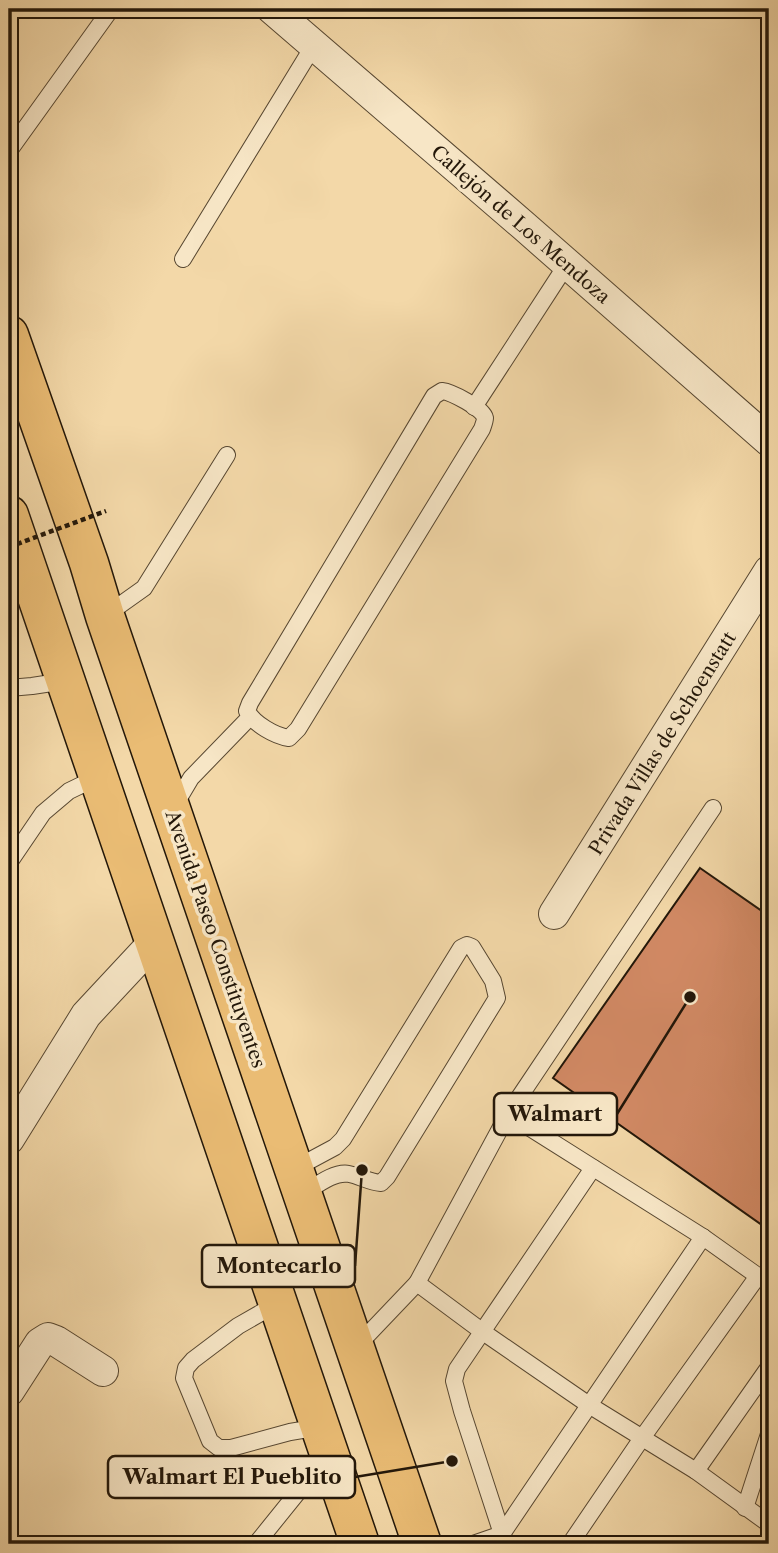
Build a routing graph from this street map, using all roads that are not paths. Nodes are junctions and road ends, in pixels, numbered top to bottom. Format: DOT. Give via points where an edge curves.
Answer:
graph roads {
  1 [pos="111,9"];
  2 [pos="272,9"];
  3 [pos="314,45"];
  4 [pos="9,151"];
  5 [pos="183,260"];
  6 [pos="567,264"];
  7 [pos="9,335"];
  8 [pos="474,407"];
  9 [pos="769,441"];
  10 [pos="227,455"];
  11 [pos="9,515"];
  12 [pos="14,565"];
  13 [pos="769,571"];
  14 [pos="105,616"];
  15 [pos="65,681"];
  16 [pos="9,688"];
  17 [pos="250,717"];
  18 [pos="98,777"];
  19 [pos="713,808"];
  20 [pos="172,810"];
  21 [pos="9,863"];
  22 [pos="555,914"];
  23 [pos="154,942"];
  24 [pos="508,1114"];
  25 [pos="9,1139"];
  26 [pos="593,1168"];
  27 [pos="298,1182"];
  28 [pos="703,1237"];
  29 [pos="764,1280"];
  30 [pos="417,1283"];
  31 [pos="278,1303"];
  32 [pos="483,1332"];
  33 [pos="355,1348"];
  34 [pos="769,1367"];
  35 [pos="103,1371"];
  36 [pos="10,1386"];
  37 [pos="589,1405"];
  38 [pos="769,1434"];
  39 [pos="642,1438"];
  40 [pos="325,1440"];
  41 [pos="696,1471"];
  42 [pos="746,1508"];
  43 [pos="769,1524"];
  44 [pos="504,1539"];
  45 [pos="257,1544"];
  46 [pos="360,1544"];
  47 [pos="422,1544"];
  48 [pos="473,1544"];
  49 [pos="570,1544"];
  1 -- 4 [label="lane"];
  2 -- 3 [label="street, Callejón de Los Mendoza"];
  3 -- 5 [label="lane"];
  3 -- 6 [label="street, Callejón de Los Mendoza"];
  6 -- 8 [label="lane"];
  6 -- 9 [label="street, Callejón de Los Mendoza"];
  7 -- 14 [label="highway, Avenida Paseo Constituyentes"];
  8 -- 17 [label="lane" via="450,392 434,396 250,703"];
  8 -- 17 [label="lane" via="486,420 482,429 298,729 289,738 279,736"];
  10 -- 14 [label="lane" via="144,587"];
  11 -- 12 [label="highway"];
  12 -- 15 [label="highway"];
  13 -- 22 [label="street, Privada Villas de Schoenstatt"];
  14 -- 20 [label="highway, Avenida Paseo Constituyentes"];
  15 -- 16 [label="lane"];
  15 -- 18 [label="highway"];
  17 -- 20 [label="lane" via="191,778"];
  18 -- 21 [label="lane" via="69,791 43,813"];
  18 -- 23 [label="highway"];
  19 -- 24 [label="lane"];
  20 -- 27 [label="highway, Avenida Paseo Constituyentes"];
  23 -- 25 [label="street" via="86,1014"];
  23 -- 31 [label="highway"];
  24 -- 26 [label="lane"];
  24 -- 30 [label="lane"];
  26 -- 28 [label="lane"];
  26 -- 32 [label="lane"];
  27 -- 27 [label="lane" via="336,1174 381,1183 387,1177 497,998 493,981 472,947 461,948 343,1139"];
  27 -- 33 [label="highway, Avenida Paseo Constituyentes"];
  28 -- 29 [label="lane"];
  28 -- 37 [label="lane"];
  29 -- 39 [label="lane"];
  30 -- 32 [label="lane"];
  30 -- 33 [label="lane"];
  31 -- 40 [label="highway"];
  31 -- 40 [label="lane" via="193,1360 184,1378 210,1441 219,1448 290,1432"];
  32 -- 37 [label="lane"];
  32 -- 44 [label="lane" via="457,1369 454,1381"];
  33 -- 47 [label="highway, Avenida Paseo Constituyentes"];
  34 -- 41 [label="lane"];
  35 -- 36 [label="street" via="48,1338"];
  37 -- 39 [label="lane"];
  37 -- 44 [label="lane"];
  38 -- 42 [label="lane"];
  39 -- 41 [label="lane"];
  39 -- 49 [label="lane"];
  40 -- 45 [label="lane"];
  40 -- 46 [label="highway"];
  41 -- 42 [label="lane"];
  42 -- 43 [label="lane"];
  44 -- 48 [label="lane"];
}
